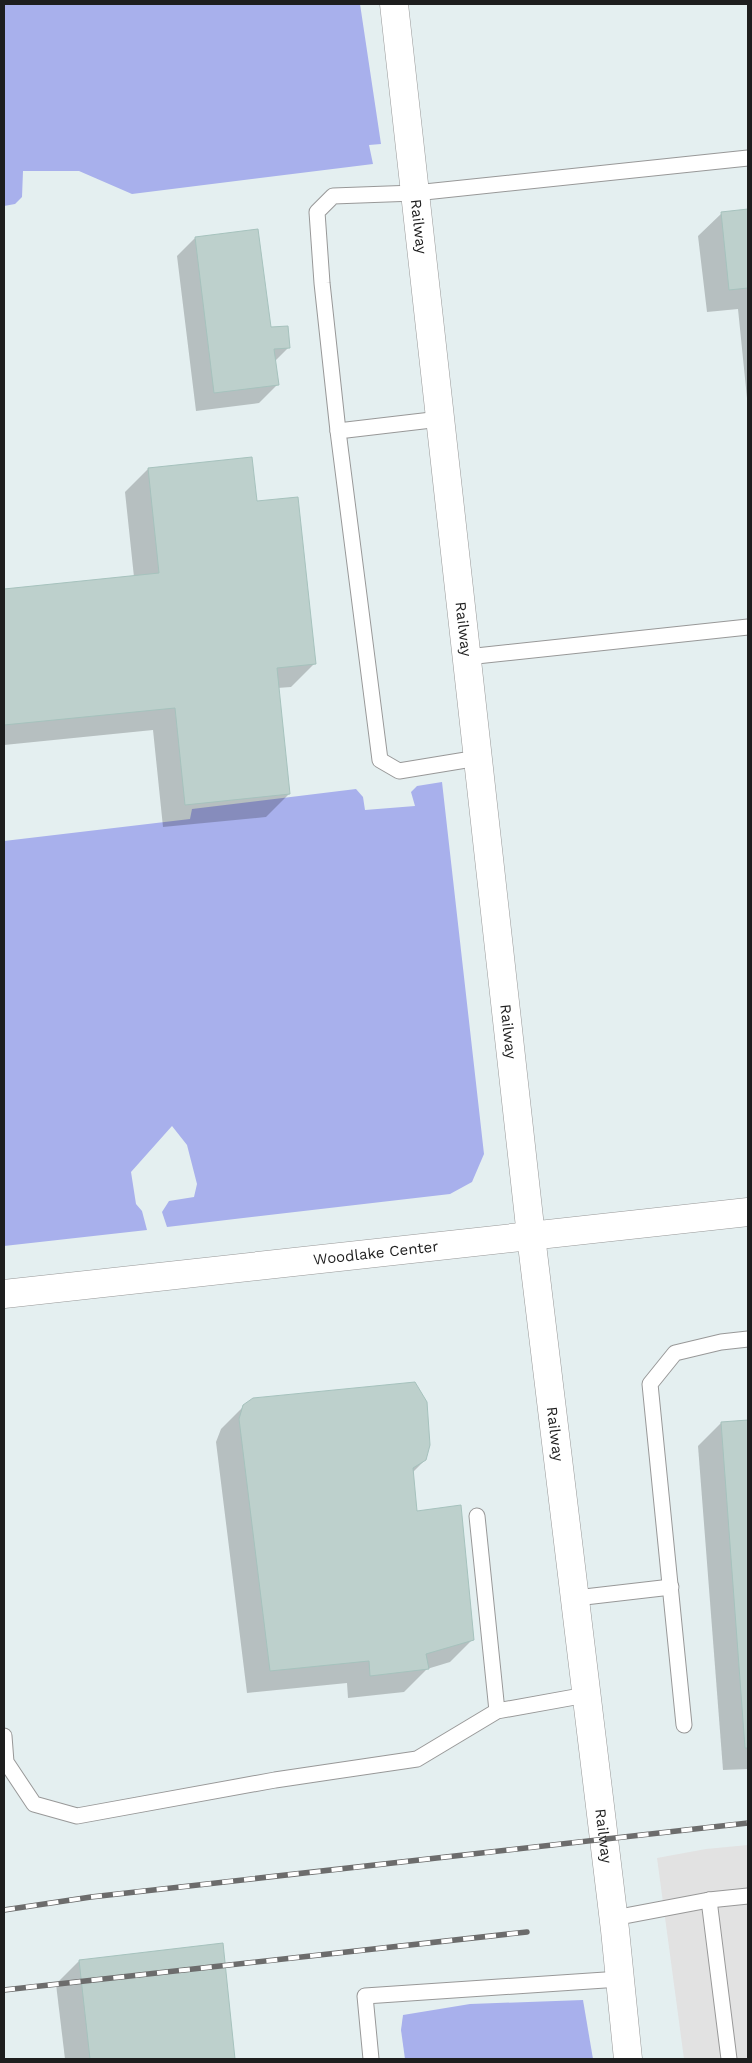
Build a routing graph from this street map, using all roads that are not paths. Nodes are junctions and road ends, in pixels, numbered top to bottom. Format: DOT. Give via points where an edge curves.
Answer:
graph roads {
  1 [pos="394,4"];
  2 [pos="748,158"];
  3 [pos="415,193"];
  4 [pos="440,419"];
  5 [pos="338,431"];
  6 [pos="748,627"];
  7 [pos="467,657"];
  8 [pos="478,758"];
  9 [pos="748,1212"];
  10 [pos="531,1236"];
  11 [pos="4,1294"];
  12 [pos="748,1339"];
  13 [pos="477,1516"];
  14 [pos="671,1587"];
  15 [pos="576,1598"];
  16 [pos="586,1695"];
  17 [pos="498,1711"];
  18 [pos="684,1725"];
  19 [pos="4,1736"];
  20 [pos="748,1896"];
  21 [pos="709,1900"];
  22 [pos="614,1918"];
  23 [pos="620,1979"];
  24 [pos="371,2059"];
  25 [pos="628,2059"];
  26 [pos="728,2059"];
  1 -- 3 [label="street, Railway"];
  2 -- 3 [label="lane"];
  3 -- 4 [label="street, Railway"];
  3 -- 5 [label="lane" via="333,196 317,212"];
  4 -- 5 [label="lane"];
  4 -- 7 [label="street, Railway"];
  5 -- 8 [label="lane" via="380,760 399,771"];
  6 -- 7 [label="lane"];
  7 -- 8 [label="street, Railway"];
  8 -- 10 [label="street, Railway"];
  9 -- 10 [label="street, Woodlake Center"];
  10 -- 11 [label="street, Woodlake Center"];
  10 -- 15 [label="street, Railway"];
  12 -- 14 [label="lane" via="675,1353 650,1384"];
  13 -- 17 [label="lane"];
  14 -- 15 [label="lane"];
  14 -- 18 [label="lane"];
  15 -- 16 [label="street, Railway"];
  16 -- 17 [label="lane"];
  16 -- 22 [label="street, Railway"];
  17 -- 19 [label="lane" via="417,1759 275,1780 77,1816 34,1804 6,1762"];
  20 -- 21 [label="lane"];
  21 -- 22 [label="lane"];
  21 -- 26 [label="lane"];
  22 -- 23 [label="street, Railway"];
  23 -- 24 [label="lane" via="365,1996"];
  23 -- 25 [label="street, Railway"];
}
